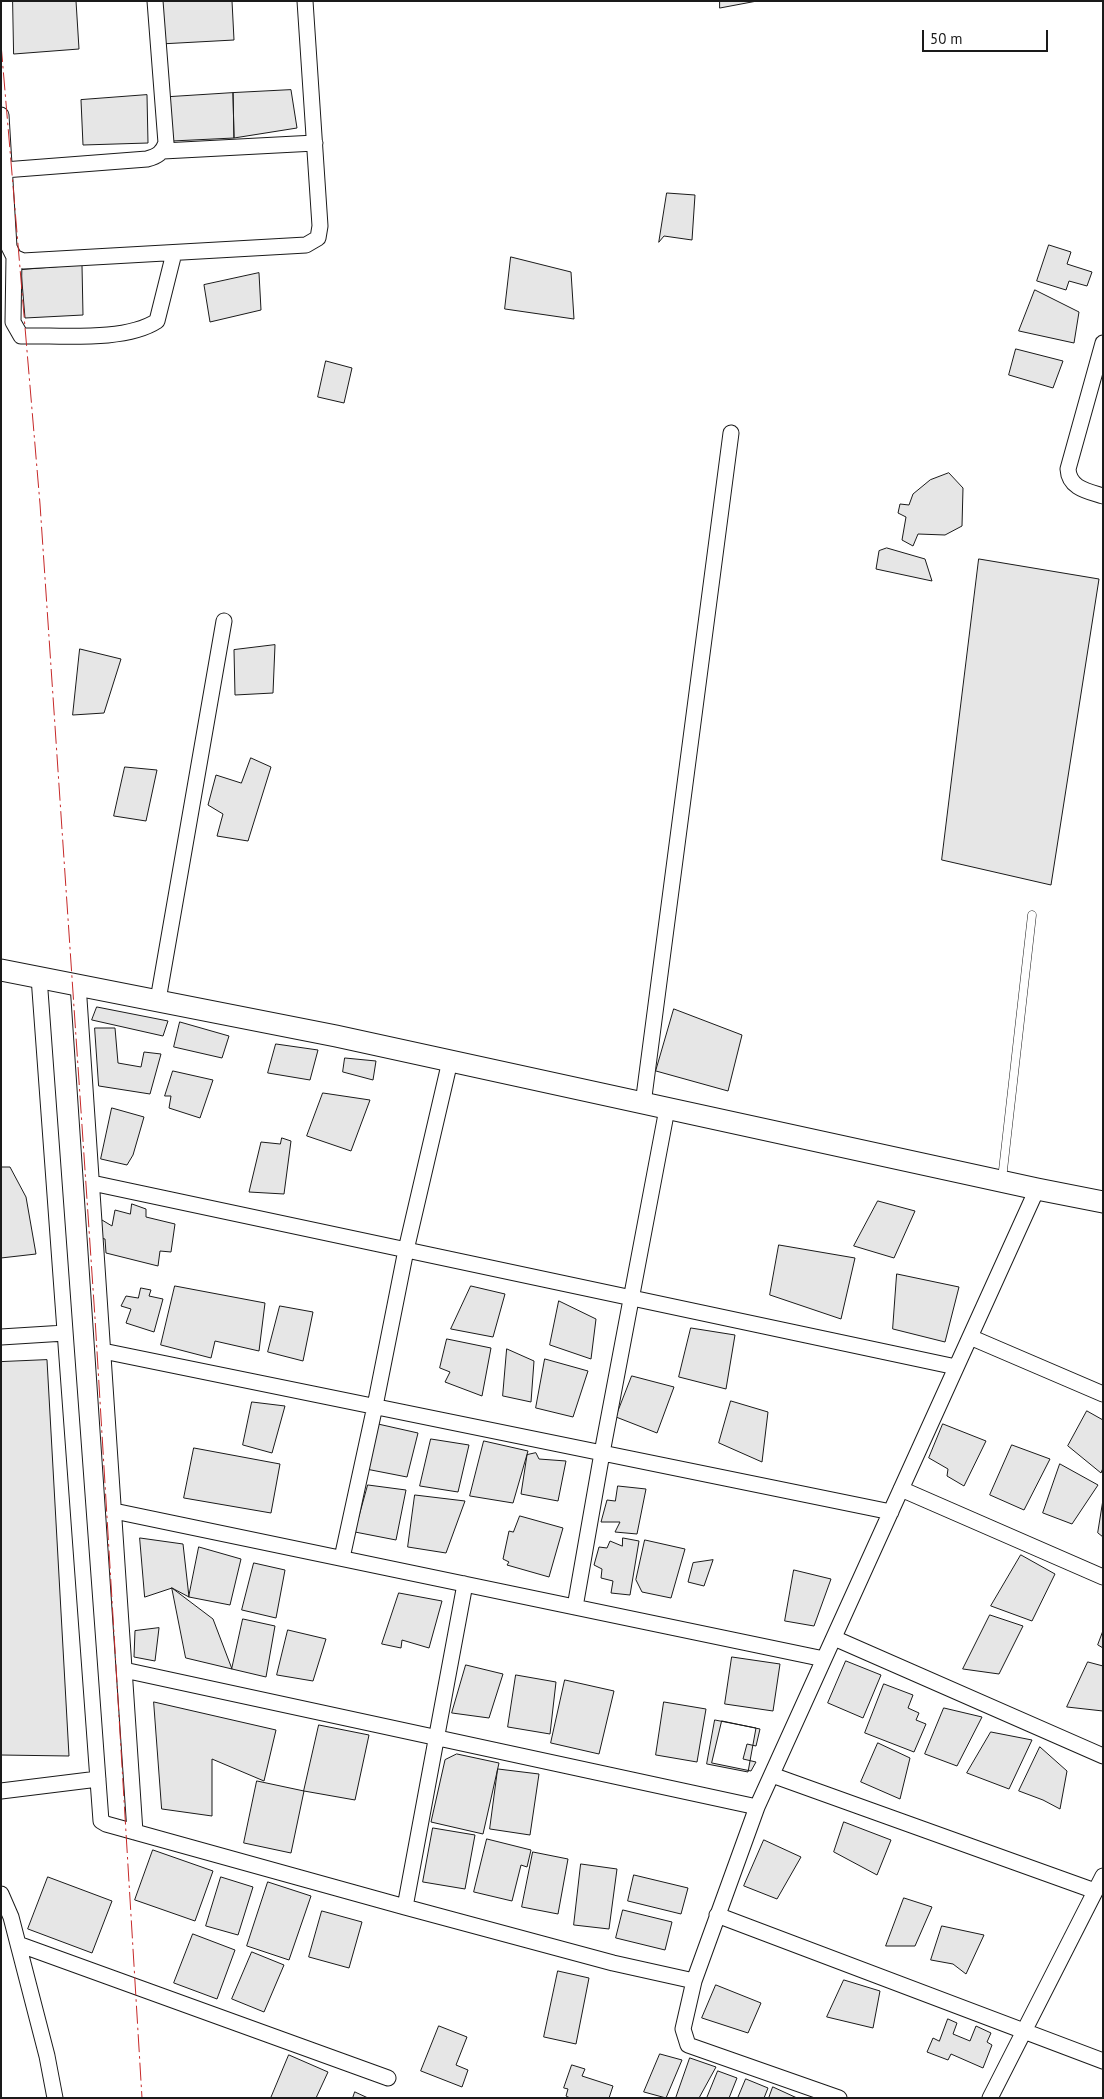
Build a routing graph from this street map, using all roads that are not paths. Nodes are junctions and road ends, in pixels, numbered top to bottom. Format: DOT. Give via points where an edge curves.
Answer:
graph roads {
  1 [pos="155,1"];
  2 [pos="305,1"];
  3 [pos="1,115"];
  4 [pos="315,144"];
  5 [pos="163,151"];
  6 [pos="4,170"];
  7 [pos="174,253"];
  8 [pos="14,257"];
  9 [pos="1103,343"];
  10 [pos="731,433"];
  11 [pos="1103,496"];
  12 [pos="224,621"];
  13 [pos="1032,915"];
  14 [pos="1,970"];
  15 [pos="39,977"];
  16 [pos="78,984"];
  17 [pos="158,1000"];
  18 [pos="450,1061"];
  19 [pos="643,1104"];
  20 [pos="667,1109"];
  21 [pos="1002,1181"];
  22 [pos="92,1182"];
  23 [pos="1037,1189"];
  24 [pos="1103,1202"];
  25 [pos="406,1250"];
  26 [pos="633,1298"];
  27 [pos="65,1332"];
  28 [pos="1,1337"];
  29 [pos="970,1337"];
  30 [pos="103,1351"];
  31 [pos="956,1367"];
  32 [pos="1103,1394"];
  33 [pos="375,1406"];
  34 [pos="602,1453"];
  35 [pos="901,1490"];
  36 [pos="114,1510"];
  37 [pos="891,1512"];
  38 [pos="342,1558"];
  39 [pos="1103,1577"];
  40 [pos="465,1584"];
  41 [pos="575,1607"];
  42 [pos="834,1638"];
  43 [pos="824,1660"];
  44 [pos="124,1670"];
  45 [pos="437,1738"];
  46 [pos="1103,1756"];
  47 [pos="772,1775"];
  48 [pos="98,1779"];
  49 [pos="1,1791"];
  50 [pos="757,1807"];
  51 [pos="135,1832"];
  52 [pos="1103,1876"];
  53 [pos="1095,1891"];
  54 [pos="1,1894"];
  55 [pos="405,1907"];
  56 [pos="717,1916"];
  57 [pos="18,1944"];
  58 [pos="694,1981"];
  59 [pos="1023,2032"];
  60 [pos="1103,2062"];
  61 [pos="388,2078"];
  62 [pos="55,2098"];
  63 [pos="839,2098"];
  64 [pos="990,2098"];
  1 -- 5 [label="street" via="166,143"];
  2 -- 4 [label="street"];
  3 -- 6 [label="street"];
  4 -- 5 [label="street"];
  4 -- 7 [label="street" via="318,238 306,245"];
  5 -- 6 [label="street" via="147,159"];
  6 -- 8 [label="street" via="8,247"];
  7 -- 8 [label="street" via="23,261"];
  7 -- 8 [label="street" via="157,320 147,327 121,334 21,336 13,322"];
  9 -- 11 [label="street" via="1068,469 1068,477 1077,487"];
  10 -- 19 [label="street"];
  12 -- 17 [label="street"];
  13 -- 21 [label="lane"];
  14 -- 15 [label="main road"];
  15 -- 16 [label="main road"];
  15 -- 27 [label="street"];
  16 -- 17 [label="main road"];
  16 -- 22 [label="street"];
  17 -- 18 [label="main road"];
  18 -- 19 [label="main road"];
  18 -- 25 [label="street"];
  19 -- 20 [label="main road"];
  20 -- 21 [label="main road"];
  20 -- 26 [label="street"];
  21 -- 23 [label="main road"];
  22 -- 25 [label="street"];
  22 -- 30 [label="street"];
  23 -- 24 [label="main road"];
  23 -- 29 [label="street"];
  25 -- 26 [label="street"];
  25 -- 33 [label="street"];
  26 -- 31 [label="street"];
  26 -- 34 [label="street"];
  27 -- 28 [label="street"];
  27 -- 48 [label="street"];
  29 -- 31 [label="street"];
  29 -- 32 [label="street"];
  30 -- 33 [label="street"];
  30 -- 36 [label="street"];
  31 -- 35 [label="street"];
  33 -- 34 [label="street"];
  33 -- 38 [label="street"];
  34 -- 37 [label="street"];
  34 -- 41 [label="street"];
  35 -- 37 [label="street"];
  35 -- 39 [label="street"];
  36 -- 38 [label="street"];
  36 -- 44 [label="street"];
  37 -- 42 [label="street"];
  38 -- 40 [label="street"];
  40 -- 41 [label="street"];
  40 -- 45 [label="street"];
  41 -- 43 [label="street"];
  42 -- 43 [label="street"];
  42 -- 46 [label="street"];
  43 -- 47 [label="street"];
  44 -- 45 [label="street"];
  44 -- 51 [label="street"];
  45 -- 50 [label="street"];
  45 -- 55 [label="street"];
  47 -- 50 [label="street"];
  47 -- 53 [label="street"];
  48 -- 49 [label="street"];
  48 -- 51 [label="street" via="101,1821"];
  50 -- 56 [label="street"];
  51 -- 55 [label="street"];
  52 -- 53 [label="street"];
  53 -- 59 [label="street"];
  54 -- 57 [label="street"];
  55 -- 58 [label="street" via="613,1963"];
  56 -- 58 [label="street"];
  56 -- 59 [label="street"];
  57 -- 61 [label="street"];
  57 -- 62 [label="street"];
  58 -- 63 [label="street" via="683,2029 688,2045"];
  59 -- 60 [label="street"];
  59 -- 64 [label="street"];
}
